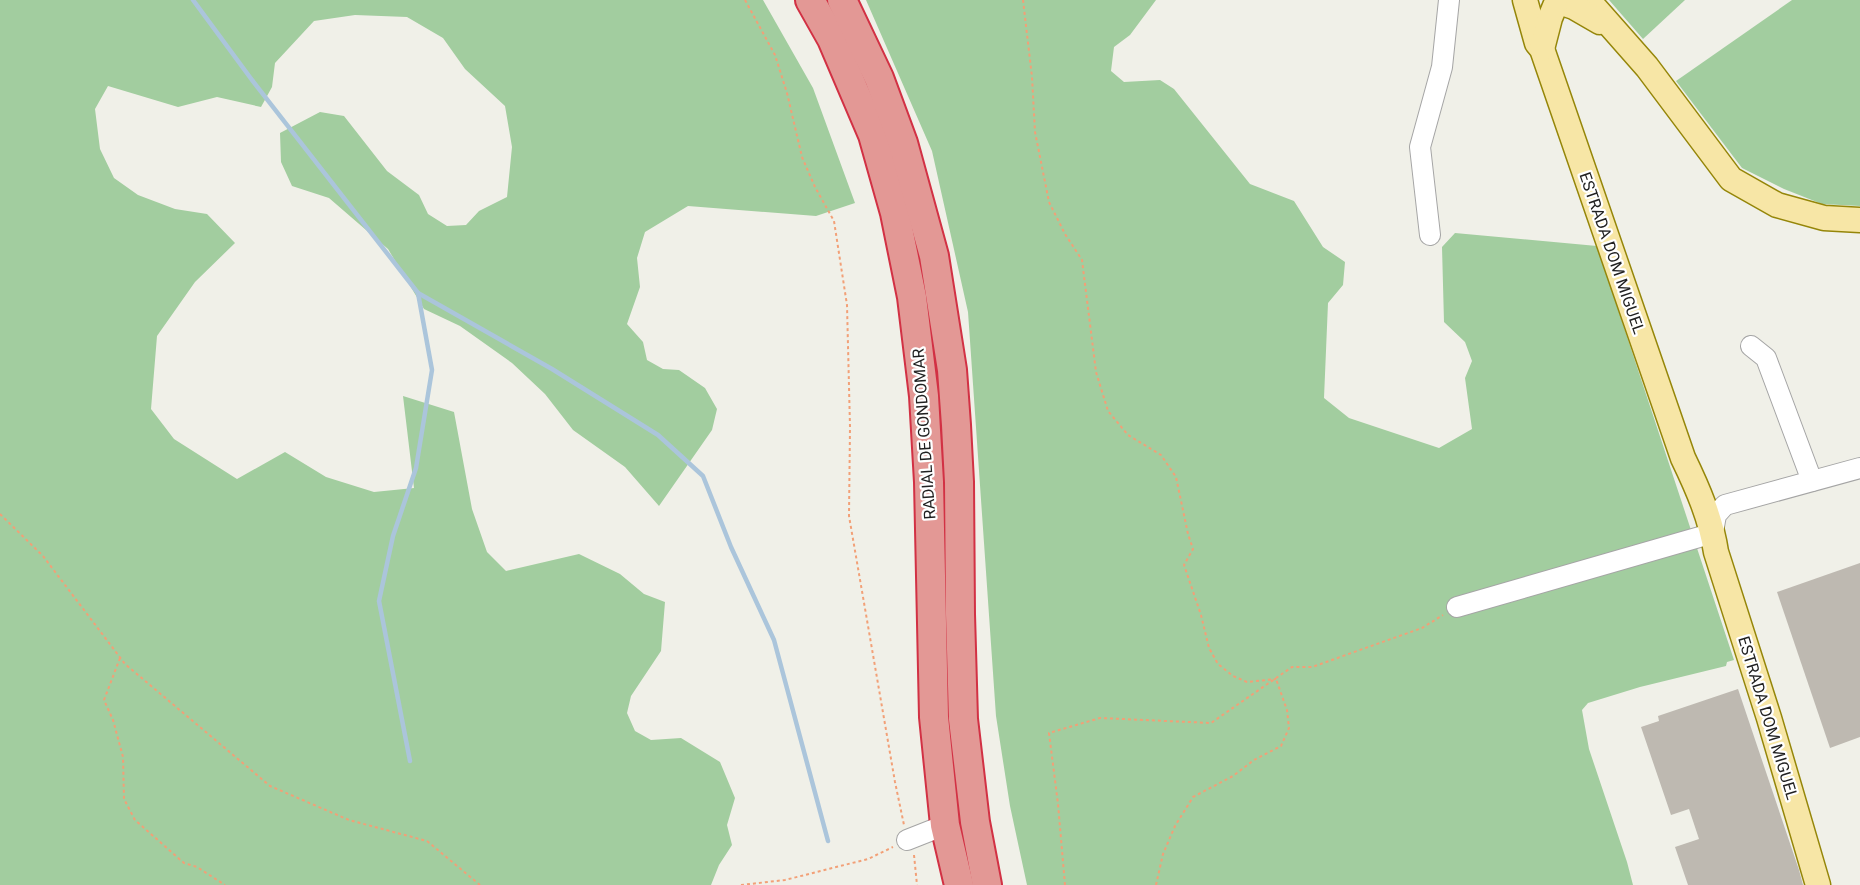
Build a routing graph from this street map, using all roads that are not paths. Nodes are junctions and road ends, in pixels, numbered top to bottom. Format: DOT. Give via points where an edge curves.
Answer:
graph roads {
  1 [pos="810,0"];
  2 [pos="842,0"];
  3 [pos="1449,0"];
  4 [pos="1525,0"];
  5 [pos="1588,0"];
  6 [pos="1561,3"];
  7 [pos="1620,35"];
  8 [pos="1542,48"];
  9 [pos="1860,220"];
  10 [pos="1430,235"];
  11 [pos="1751,345"];
  12 [pos="1683,458"];
  13 [pos="1860,468"];
  14 [pos="1812,481"];
  15 [pos="1700,493"];
  16 [pos="1725,506"];
  17 [pos="1711,540"];
  18 [pos="1457,607"];
  19 [pos="945,825"];
  20 [pos="907,840"];
  21 [pos="959,885"];
  22 [pos="987,885"];
  23 [pos="1818,885"];
  1 -- 19 [label="highway, RADIAL DE GONDOMAR" via="832,39 873,135 895,213 912,297 925,407 934,717"];
  2 -- 22 [label="highway, RADIAL DE GONDOMAR" via="879,78 903,143 934,256 952,370 956,425 963,719"];
  3 -- 10 [label="street" via="1442,68 1420,147"];
  4 -- 6 [label="main road" via="1532,7 1543,9"];
  4 -- 8 [label="main road, ESTRADA DOM MIGUEL" via="1537,43"];
  5 -- 7 [label="main road"];
  6 -- 7 [label="main road"];
  6 -- 8 [label="main road" via="1550,18"];
  7 -- 9 [label="main road" via="1731,179 1777,205 1824,218"];
  8 -- 12 [label="main road, ESTRADA DOM MIGUEL"];
  11 -- 14 [label="street" via="1766,358"];
  12 -- 15 [label="main road, ESTRADA DOM MIGUEL"];
  12 -- 17 [label="main road, ESTRADA DOM MIGUEL" via="1690,494"];
  13 -- 14 [label="street"];
  14 -- 16 [label="street"];
  15 -- 16 [label="street"];
  15 -- 17 [label="main road, ESTRADA DOM MIGUEL"];
  16 -- 17 [label="street" via="1716,515"];
  17 -- 18 [label="street"];
  17 -- 23 [label="main road, ESTRADA DOM MIGUEL"];
  19 -- 20 [label="street"];
  19 -- 21 [label="highway, RADIAL DE GONDOMAR"];
}
